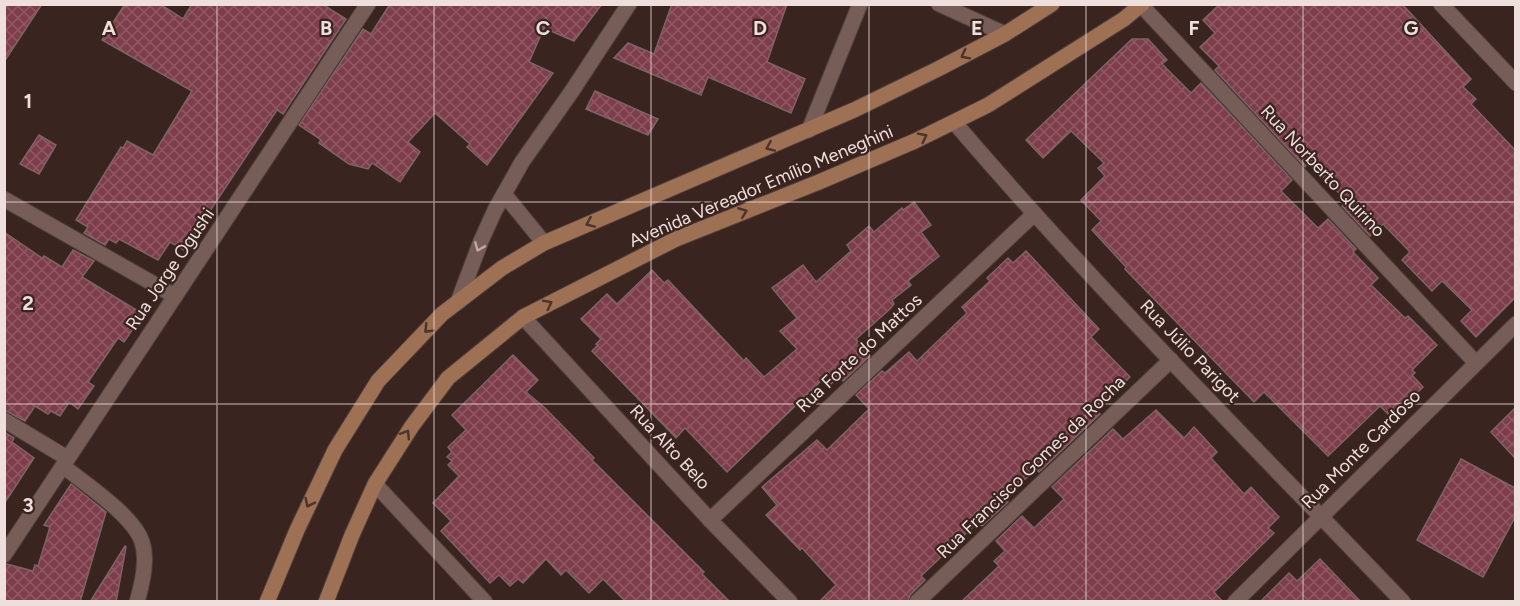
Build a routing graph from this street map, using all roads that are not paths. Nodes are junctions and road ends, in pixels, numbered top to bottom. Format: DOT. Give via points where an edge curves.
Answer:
graph roads {
  1 [pos="368,4"];
  2 [pos="629,4"];
  3 [pos="860,4"];
  4 [pos="939,4"];
  5 [pos="1052,4"];
  6 [pos="1441,4"];
  7 [pos="1141,5"];
  8 [pos="1005,34"];
  9 [pos="1515,83"];
  10 [pos="954,122"];
  11 [pos="809,130"];
  12 [pos="504,194"];
  13 [pos="4,200"];
  14 [pos="1034,214"];
  15 [pos="544,243"];
  16 [pos="175,296"];
  17 [pos="458,302"];
  18 [pos="523,317"];
  19 [pos="1515,324"];
  20 [pos="1171,360"];
  21 [pos="1476,363"];
  22 [pos="4,420"];
  23 [pos="65,462"];
  24 [pos="375,484"];
  25 [pos="1321,516"];
  26 [pos="710,519"];
  27 [pos="4,555"];
  28 [pos="137,602"];
  29 [pos="267,602"];
  30 [pos="326,602"];
  31 [pos="485,602"];
  32 [pos="790,602"];
  33 [pos="917,602"];
  34 [pos="1235,602"];
  35 [pos="1402,602"];
  1 -- 16 [label="street, Rua Jorge Ogushi"];
  2 -- 12 [label="street"];
  3 -- 11 [label="street"];
  4 -- 8 [label="street"];
  5 -- 8 [label="main road, Avenida Vereador Emílio Meneghini"];
  6 -- 9 [label="street"];
  7 -- 10 [label="main road, Avenida Vereador Emílio Meneghini" via="998,99"];
  7 -- 21 [label="street, Rua Norberto Quirino"];
  8 -- 11 [label="main road, Avenida Vereador Emílio Meneghini, one-way"];
  10 -- 14 [label="street, Rua Júlio Parigot"];
  18 -- 10 [label="main road, Avenida Vereador Emílio Meneghini, one-way" via="676,239"];
  11 -- 15 [label="main road, Avenida Vereador Emílio Meneghini, one-way"];
  12 -- 15 [label="street"];
  12 -- 17 [label="street, one-way"];
  13 -- 16 [label="street"];
  14 -- 20 [label="street, Rua Júlio Parigot"];
  14 -- 26 [label="street, Rua Forte do Mattos"];
  15 -- 17 [label="main road, Avenida Vereador Emílio Meneghini" via="502,268"];
  16 -- 23 [label="street, Rua Jorge Ogushi"];
  17 -- 29 [label="main road, Avenida Vereador Emílio Meneghini, one-way" via="378,381 335,450"];
  24 -- 18 [label="main road, Avenida Vereador Emílio Meneghini, one-way" via="411,426 448,378"];
  18 -- 26 [label="street, Rua Alto Belo"];
  19 -- 21 [label="street, Rua Monte Cardoso"];
  20 -- 25 [label="street, Rua Júlio Parigot"];
  20 -- 33 [label="street, Rua Francisco Gomes da Rocha"];
  21 -- 25 [label="street, Rua Monte Cardoso"];
  22 -- 23 [label="street"];
  23 -- 27 [label="street, Rua Jorge Ogushi"];
  23 -- 28 [label="street" via="131,523 142,541 145,559"];
  24 -- 30 [label="main road, Avenida Vereador Emílio Meneghini"];
  24 -- 31 [label="street"];
  25 -- 34 [label="street, Rua Monte Cardoso"];
  25 -- 35 [label="street, Rua Júlio Parigot"];
  26 -- 32 [label="street, Rua Alto Belo"];
}
